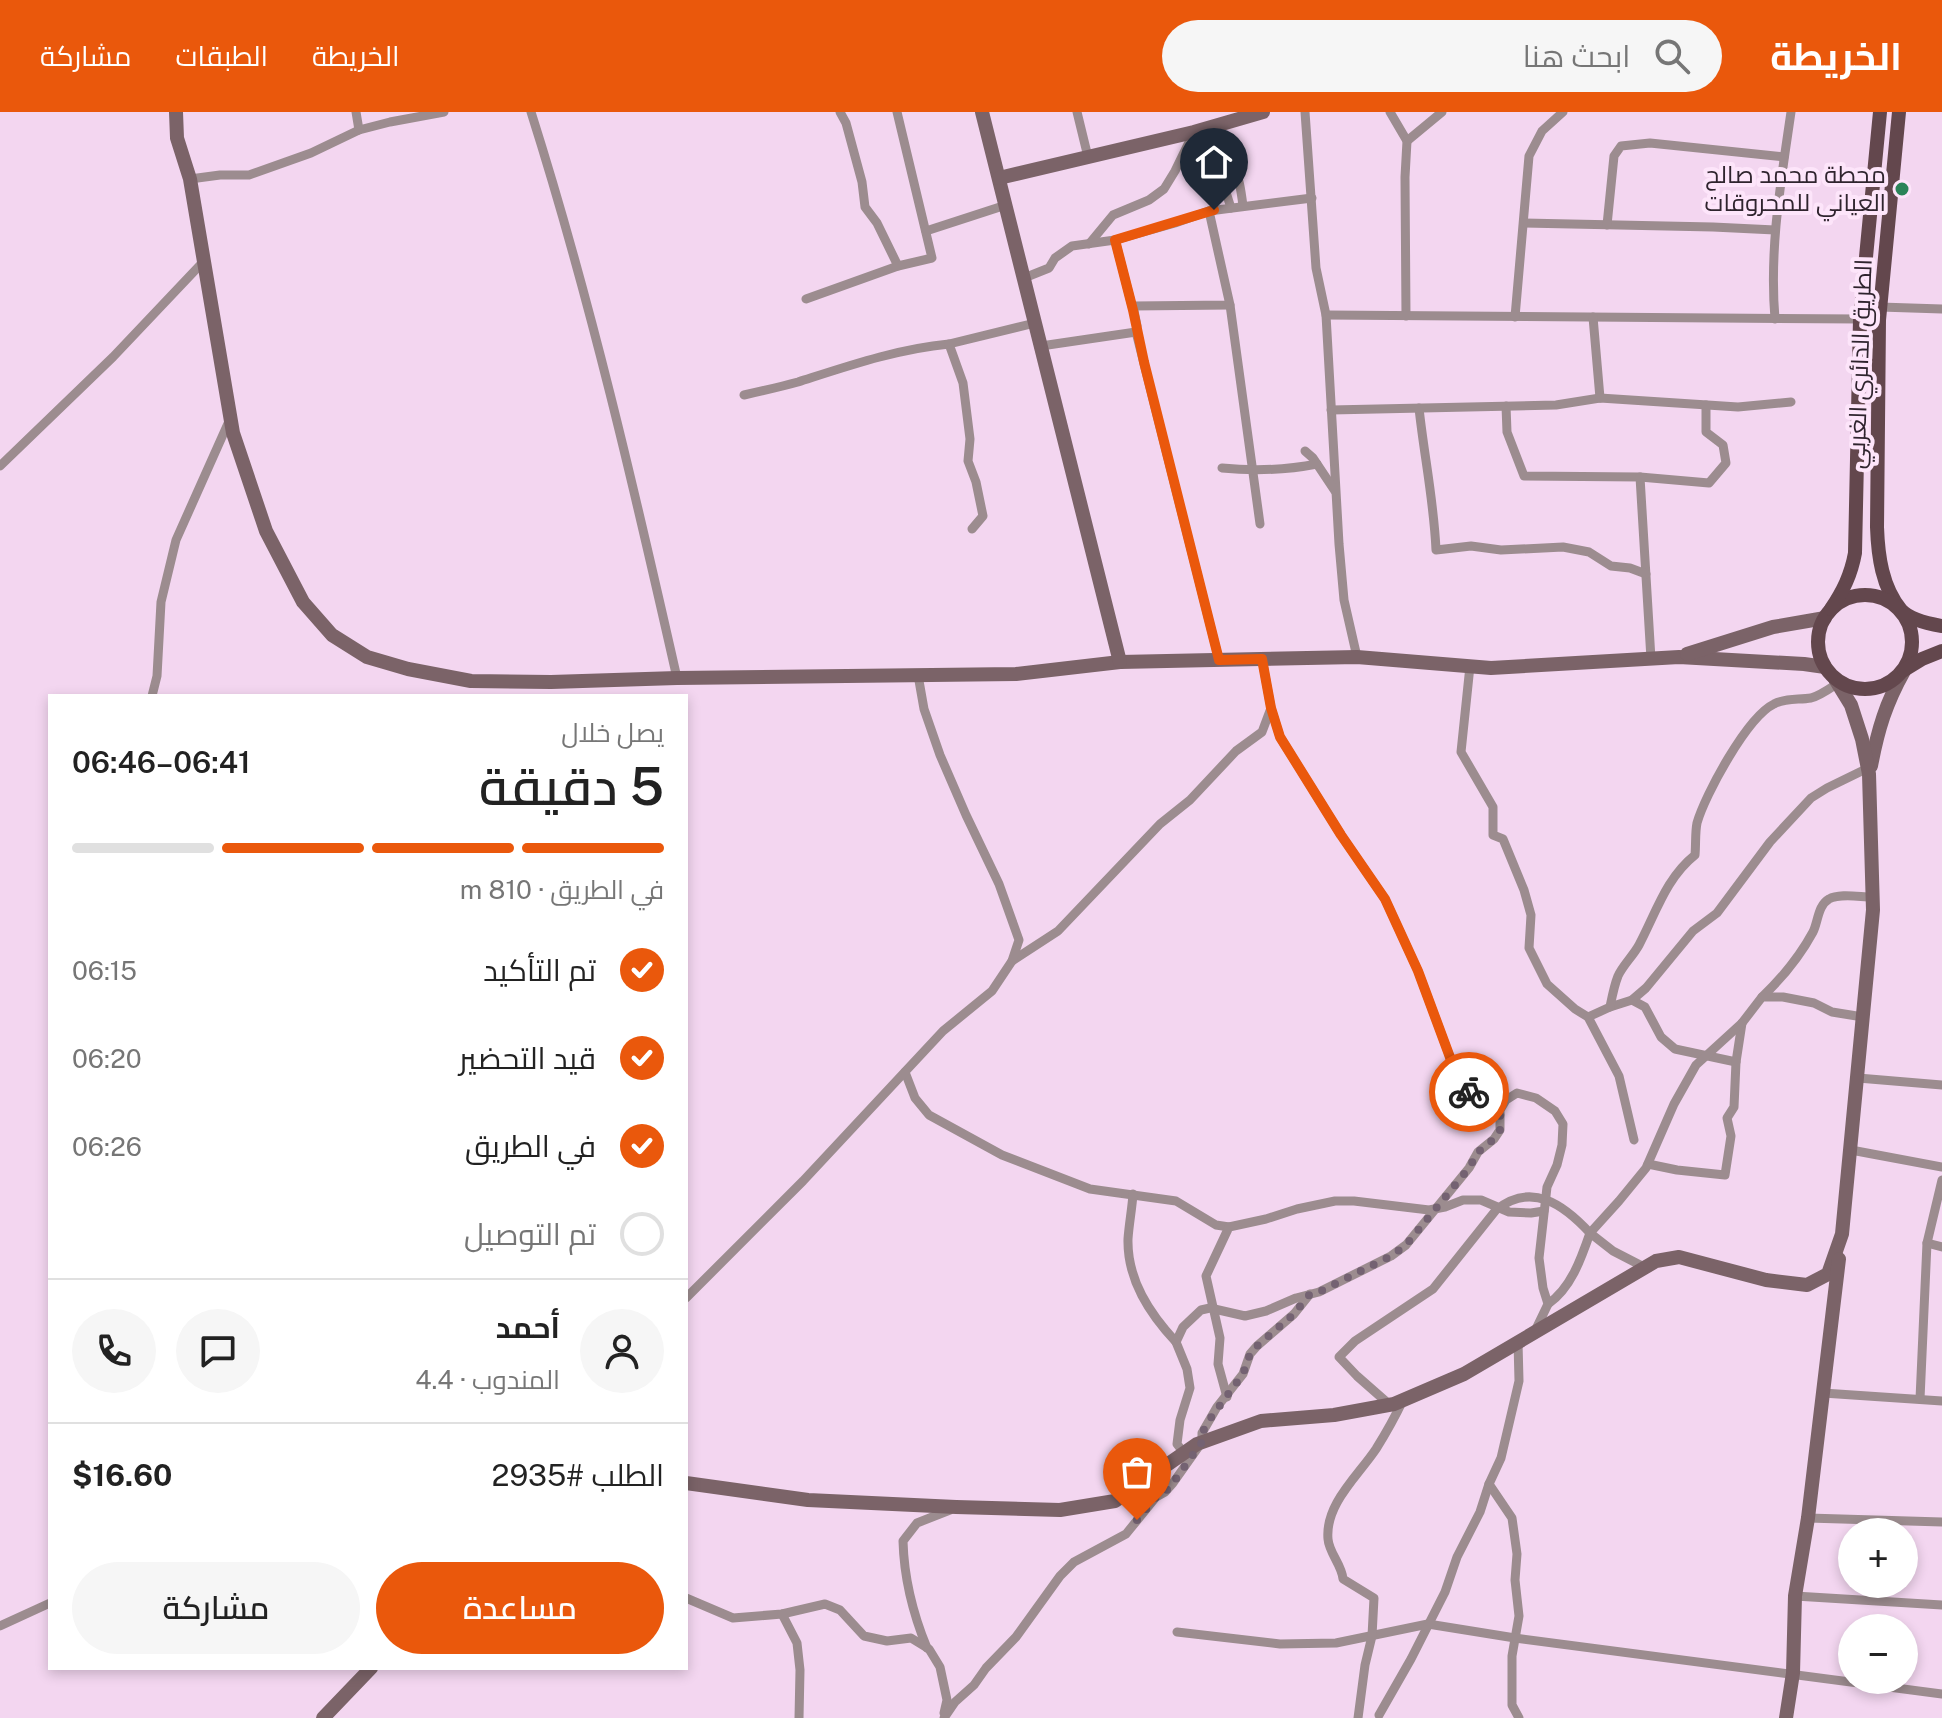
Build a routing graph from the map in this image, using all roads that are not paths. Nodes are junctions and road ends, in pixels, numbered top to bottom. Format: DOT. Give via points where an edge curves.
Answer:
graph roads {
  1 [pos="176,112"];
  2 [pos="356,112"];
  3 [pos="444,112"];
  4 [pos="531,112"];
  5 [pos="840,112"];
  6 [pos="897,112"];
  7 [pos="982,112"];
  8 [pos="1077,112"];
  9 [pos="1263,112"];
  10 [pos="1305,112"];
  11 [pos="1390,112"];
  12 [pos="1442,112"];
  13 [pos="1791,112"];
  14 [pos="1880,112"];
  15 [pos="1899,112"];
  16 [pos="1560,113"];
  17 [pos="359,130"];
  18 [pos="1194,132"];
  19 [pos="1407,141"];
  20 [pos="1088,157"];
  21 [pos="1784,157"];
  22 [pos="999,178"];
  23 [pos="190,179"];
  24 [pos="1872,193"];
  25 [pos="1891,195"];
  26 [pos="1312,198"];
  27 [pos="1006,205"];
  28 [pos="1243,206"];
  29 [pos="1231,208"];
  30 [pos="1209,211"];
  31 [pos="1524,223"];
  32 [pos="1607,225"];
  33 [pos="1775,230"];
  34 [pos="926,231"];
  35 [pos="1115,240"];
  36 [pos="1089,244"];
  37 [pos="203,262"];
  38 [pos="898,266"];
  39 [pos="1024,278"];
  40 [pos="806,299"];
  41 [pos="1230,305"];
  42 [pos="1880,307"];
  43 [pos="1942,309"];
  44 [pos="1133,310"];
  45 [pos="1326,315"];
  46 [pos="1406,316"];
  47 [pos="1515,317"];
  48 [pos="1593,317"];
  49 [pos="1775,319"];
  50 [pos="1860,319"];
  51 [pos="1035,323"];
  52 [pos="1136,332"];
  53 [pos="949,344"];
  54 [pos="1041,346"];
  55 [pos="744,395"];
  56 [pos="1600,398"];
  57 [pos="1791,402"];
  58 [pos="1706,405"];
  59 [pos="1506,406"];
  60 [pos="1419,408"];
  61 [pos="1331,410"];
  62 [pos="230,419"];
  63 [pos="1305,451"];
  64 [pos="1317,464"];
  65 [pos="0,466"];
  66 [pos="1222,468"];
  67 [pos="1253,470"];
  68 [pos="1640,477"];
  69 [pos="1336,494"];
  70 [pos="1260,524"];
  71 [pos="972,529"];
  72 [pos="1646,574"];
  73 [pos="1903,612"];
  74 [pos="1828,614"];
  75 [pos="1942,626"];
  76 [pos="1942,651"];
  77 [pos="1357,657"];
  78 [pos="1679,657"];
  79 [pos="1262,659"];
  80 [pos="1651,659"];
  81 [pos="1219,660"];
  82 [pos="1120,662"];
  83 [pos="1470,666"];
  84 [pos="1825,667"];
  85 [pos="1904,671"];
  86 [pos="918,675"];
  87 [pos="677,678"];
  88 [pos="1837,681"];
  89 [pos="152,694"];
  90 [pos="1271,708"];
  91 [pos="1868,771"];
  92 [pos="1872,897"];
  93 [pos="1012,961"];
  94 [pos="1762,997"];
  95 [pos="1632,1000"];
  96 [pos="1610,1007"];
  97 [pos="1588,1017"];
  98 [pos="1863,1017"];
  99 [pos="1742,1023"];
  100 [pos="1705,1055"];
  101 [pos="1736,1062"];
  102 [pos="905,1072"];
  103 [pos="1858,1078"];
  104 [pos="1942,1085"];
  105 [pos="1500,1115"];
  106 [pos="1634,1140"];
  107 [pos="1851,1150"];
  108 [pos="1648,1164"];
  109 [pos="1942,1167"];
  110 [pos="1942,1180"];
  111 [pos="1133,1194"];
  112 [pos="1546,1198"];
  113 [pos="1437,1208"];
  114 [pos="1498,1208"];
  115 [pos="1544,1211"];
  116 [pos="1229,1227"];
  117 [pos="1590,1233"];
  118 [pos="1842,1234"];
  119 [pos="1927,1243"];
  120 [pos="1942,1247"];
  121 [pos="1644,1267"];
  122 [pos="1310,1294"];
  123 [pos="688,1296"];
  124 [pos="1548,1304"];
  125 [pos="1213,1309"];
  126 [pos="1534,1333"];
  127 [pos="1176,1342"];
  128 [pos="1518,1342"];
  129 [pos="1823,1393"];
  130 [pos="1227,1397"];
  131 [pos="1920,1399"];
  132 [pos="1942,1401"];
  133 [pos="1397,1402"];
  134 [pos="1202,1442"];
  135 [pos="1184,1453"];
  136 [pos="688,1483"];
  137 [pos="1489,1484"];
  138 [pos="956,1507"];
  139 [pos="1808,1518"];
  140 [pos="1942,1522"];
  141 [pos="1795,1596"];
  142 [pos="688,1599"];
  143 [pos="48,1604"];
  144 [pos="1942,1605"];
  145 [pos="782,1614"];
  146 [pos="1428,1624"];
  147 [pos="0,1626"];
  148 [pos="1177,1632"];
  149 [pos="1372,1636"];
  150 [pos="1515,1638"];
  151 [pos="927,1648"];
  152 [pos="369,1670"];
  153 [pos="1793,1673"];
  154 [pos="1942,1694"];
  155 [pos="1379,1715"];
  156 [pos="323,1718"];
  157 [pos="799,1718"];
  158 [pos="943,1718"];
  159 [pos="1358,1718"];
  160 [pos="1519,1718"];
  161 [pos="1786,1718"];
  1 -- 23 [label="street" via="177,138"];
  2 -- 17 [label="street"];
  3 -- 17 [label="street"];
  4 -- 87 [label="street" via="602,363"];
  5 -- 38 [label="street" via="865,207"];
  6 -- 34 [label="street"];
  7 -- 22 [label="street"];
  8 -- 20 [label="street"];
  9 -- 18 [label="street"];
  10 -- 26 [label="street"];
  11 -- 19 [label="street"];
  12 -- 19 [label="street"];
  13 -- 21 [label="street"];
  14 -- 24 [label="main road, الطريق الدائري الغربي"];
  15 -- 25 [label="main road, الطريق الدائري الغربي"];
  16 -- 31 [label="street" via="1542,131 1529,156"];
  17 -- 23 [label="street" via="249,175"];
  18 -- 20 [label="street"];
  18 -- 36 [label="street" via="1164,189 1113,215"];
  19 -- 46 [label="street"];
  20 -- 22 [label="street"];
  21 -- 32 [label="street" via="1650,143 1621,146 1614,156"];
  21 -- 33 [label="street"];
  22 -- 27 [label="street"];
  23 -- 37 [label="street"];
  24 -- 25 [label="main road"];
  24 -- 50 [label="main road, الطريق الدائري الغربي"];
  25 -- 42 [label="main road, الطريق الدائري الغربي"];
  26 -- 28 [label="street"];
  26 -- 45 [label="street" via="1316,268"];
  27 -- 34 [label="street"];
  27 -- 39 [label="street"];
  28 -- 29 [label="street"];
  28 -- 29 [label="street" via="1241,185 1228,162 1218,167"];
  29 -- 30 [label="street"];
  30 -- 35 [label="street"];
  30 -- 41 [label="street"];
  31 -- 32 [label="street"];
  31 -- 47 [label="street"];
  32 -- 33 [label="street"];
  33 -- 49 [label="street"];
  34 -- 38 [label="street" via="932,258"];
  35 -- 36 [label="street"];
  35 -- 44 [label="street"];
  36 -- 39 [label="street" via="1072,246 1049,268"];
  37 -- 62 [label="street"];
  37 -- 65 [label="street"];
  38 -- 40 [label="street"];
  39 -- 51 [label="street"];
  41 -- 44 [label="street"];
  41 -- 67 [label="street"];
  42 -- 43 [label="street"];
  42 -- 73 [label="main road, الطريق الدائري الغربي" via="1878,552"];
  44 -- 52 [label="street"];
  45 -- 46 [label="street"];
  45 -- 61 [label="street"];
  46 -- 47 [label="street"];
  47 -- 48 [label="street"];
  48 -- 49 [label="street"];
  48 -- 56 [label="street"];
  49 -- 50 [label="street"];
  50 -- 74 [label="main road, الطريق الدائري الغربي" via="1855,553 1848,581"];
  51 -- 53 [label="street"];
  51 -- 54 [label="street"];
  52 -- 54 [label="street"];
  52 -- 81 [label="street"];
  53 -- 55 [label="street" via="842,366"];
  53 -- 71 [label="street" via="963,383 968,461 983,516"];
  54 -- 82 [label="street"];
  56 -- 58 [label="street"];
  56 -- 59 [label="street"];
  57 -- 58 [label="street"];
  58 -- 68 [label="street" via="1706,432 1723,445 1726,463 1709,483"];
  59 -- 60 [label="street"];
  59 -- 68 [label="street" via="1507,432 1524,476"];
  60 -- 61 [label="street"];
  60 -- 72 [label="street" via="1436,550 1563,547"];
  61 -- 69 [label="street"];
  62 -- 87 [label="street" via="266,531 303,602 332,635 367,657 471,681"];
  62 -- 89 [label="street" via="176,540 161,602"];
  63 -- 64 [label="street"];
  64 -- 67 [label="street"];
  64 -- 69 [label="street"];
  66 -- 67 [label="street"];
  67 -- 70 [label="street"];
  68 -- 72 [label="street"];
  69 -- 77 [label="street" via="1344,600"];
  72 -- 80 [label="street"];
  73 -- 74 [label="main road" via="1876,596 1859,595"];
  73 -- 75 [label="main road"];
  73 -- 85 [label="main road" via="1913,642"];
  74 -- 78 [label="street"];
  74 -- 84 [label="main road" via="1818,637"];
  76 -- 85 [label="main road"];
  77 -- 79 [label="street"];
  77 -- 83 [label="street"];
  78 -- 80 [label="street"];
  78 -- 84 [label="street"];
  79 -- 81 [label="street"];
  79 -- 90 [label="street"];
  80 -- 83 [label="street"];
  81 -- 82 [label="street"];
  82 -- 86 [label="street" via="1016,674"];
  83 -- 97 [label="street" via="1461,752 1493,807 1493,835 1503,839 1524,890 1531,915 1529,948 1547,984"];
  84 -- 88 [label="main road"];
  85 -- 88 [label="main road" via="1879,688"];
  85 -- 91 [label="street" via="1888,700"];
  86 -- 87 [label="street"];
  86 -- 93 [label="street" via="940,755 1019,940"];
  88 -- 91 [label="street" via="1851,705"];
  88 -- 96 [label="street" via="1811,698 1770,705 1744,734 1702,808 1695,855 1662,896 1618,976"];
  90 -- 93 [label="street" via="1262,732 1160,824 1058,931"];
  90 -- 105 [label="street" via="1280,737 1385,899 1471,1096"];
  91 -- 92 [label="street"];
  91 -- 95 [label="street" via="1811,798 1717,913 1693,931"];
  92 -- 94 [label="street" via="1832,897 1823,903 1801,951"];
  92 -- 98 [label="street"];
  93 -- 102 [label="street" via="992,991 943,1031"];
  94 -- 98 [label="street" via="1814,1003"];
  94 -- 99 [label="street"];
  95 -- 96 [label="street"];
  95 -- 100 [label="street" via="1645,1007 1661,1037 1675,1049"];
  96 -- 97 [label="street"];
  97 -- 106 [label="street" via="1619,1076"];
  98 -- 103 [label="street"];
  99 -- 100 [label="street"];
  99 -- 101 [label="street"];
  100 -- 101 [label="street"];
  100 -- 108 [label="street" via="1682,1088"];
  101 -- 108 [label="street" via="1725,1175"];
  102 -- 111 [label="street" via="929,1115 964,1136 1090,1189"];
  102 -- 123 [label="street"];
  103 -- 104 [label="street"];
  103 -- 107 [label="street"];
  105 -- 112 [label="street" via="1506,1100 1517,1093 1536,1098 1563,1124"];
  105 -- 113 [label="street" via="1494,1139 1478,1152"];
  107 -- 109 [label="street"];
  107 -- 118 [label="street"];
  108 -- 117 [label="street"];
  110 -- 119 [label="street"];
  111 -- 116 [label="street" via="1176,1201"];
  111 -- 127 [label="street" via="1128,1241 1132,1269 1142,1298"];
  112 -- 114 [label="street" via="1507,1201"];
  112 -- 115 [label="street"];
  112 -- 117 [label="street"];
  113 -- 114 [label="street" via="1463,1200 1481,1200"];
  113 -- 116 [label="street" via="1335,1201"];
  113 -- 122 [label="street" via="1391,1256"];
  114 -- 115 [label="street"];
  114 -- 133 [label="street" via="1433,1289 1339,1357"];
  115 -- 124 [label="street" via="1539,1258"];
  116 -- 125 [label="street" via="1206,1276"];
  117 -- 121 [label="street"];
  117 -- 124 [label="street" via="1567,1285"];
  118 -- 121 [label="street" via="1828,1274 1807,1285 1679,1257"];
  118 -- 129 [label="street"];
  119 -- 120 [label="street"];
  119 -- 131 [label="street"];
  121 -- 126 [label="street"];
  122 -- 125 [label="street" via="1245,1316"];
  122 -- 130 [label="street" via="1250,1354"];
  124 -- 126 [label="street"];
  125 -- 127 [label="street" via="1192,1318"];
  125 -- 130 [label="street"];
  126 -- 128 [label="street"];
  127 -- 135 [label="street" via="1190,1388 1177,1444"];
  128 -- 133 [label="street" via="1464,1374"];
  128 -- 137 [label="street" via="1519,1381 1501,1458"];
  129 -- 131 [label="street"];
  129 -- 139 [label="street"];
  130 -- 134 [label="street" via="1202,1433"];
  131 -- 132 [label="street"];
  133 -- 134 [label="street" via="1334,1415 1261,1421"];
  133 -- 149 [label="street" via="1376,1450 1331,1513 1328,1541 1343,1579 1374,1598"];
  134 -- 135 [label="street"];
  134 -- 158 [label="street" via="1126,1534 1074,1562 1060,1576 1016,1637"];
  135 -- 138 [label="street" via="1115,1501 1060,1510"];
  136 -- 138 [label="street" via="808,1500"];
  137 -- 146 [label="street"];
  137 -- 150 [label="street" via="1512,1518 1519,1616"];
  138 -- 151 [label="street" via="917,1523 903,1541 913,1608"];
  139 -- 140 [label="street"];
  139 -- 141 [label="street"];
  141 -- 144 [label="street"];
  141 -- 153 [label="street"];
  142 -- 145 [label="street" via="733,1618"];
  143 -- 147 [label="street"];
  145 -- 151 [label="street" via="825,1604 840,1610 864,1636 887,1641 911,1638"];
  145 -- 157 [label="street" via="797,1643"];
  146 -- 149 [label="street"];
  146 -- 150 [label="street"];
  146 -- 155 [label="street"];
  148 -- 149 [label="street" via="1280,1644"];
  149 -- 159 [label="street"];
  150 -- 153 [label="street"];
  150 -- 160 [label="street" via="1512,1705"];
  151 -- 158 [label="street" via="940,1667 947,1700"];
  152 -- 156 [label="street"];
  153 -- 154 [label="street"];
  153 -- 161 [label="street"];
}
